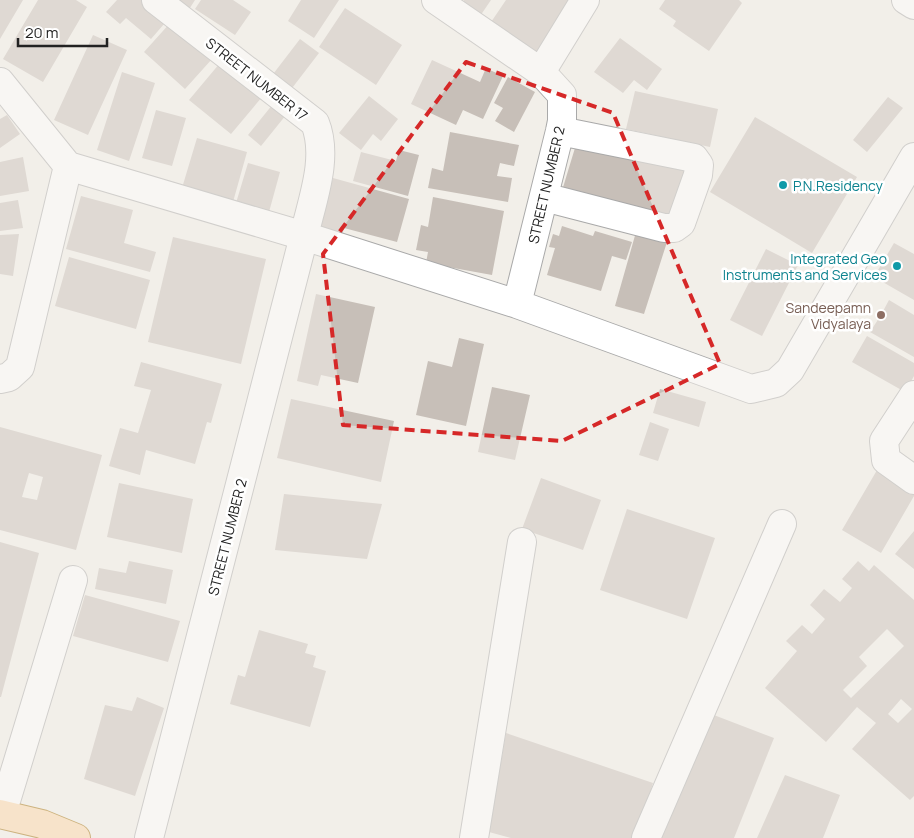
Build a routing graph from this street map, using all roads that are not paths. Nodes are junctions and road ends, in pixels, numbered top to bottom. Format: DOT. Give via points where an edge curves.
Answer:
graph roads {
  1 [pos="156,0"];
  2 [pos="436,0"];
  3 [pos="585,0"];
  4 [pos="906,0"];
  5 [pos="914,4"];
  6 [pos="541,72"];
  7 [pos="0,82"];
  8 [pos="560,131"];
  9 [pos="914,157"];
  10 [pos="68,166"];
  11 [pos="544,197"];
  12 [pos="304,236"];
  13 [pos="518,304"];
  14 [pos="0,379"];
  15 [pos="914,396"];
  16 [pos="914,480"];
  17 [pos="782,524"];
  18 [pos="522,542"];
  19 [pos="73,580"];
  20 [pos="1,814"];
  21 [pos="76,838"];
  22 [pos="149,838"];
  23 [pos="474,838"];
  24 [pos="646,838"];
  1 -- 12 [label="street, STREET NUMBER 17" via="315,123 320,136 321,160"];
  2 -- 6 [label="street, STREET NUMBER 2"];
  3 -- 6 [label="street"];
  4 -- 5 [label="street"];
  6 -- 8 [label="street, STREET NUMBER 2" via="562,95"];
  7 -- 10 [label="street"];
  8 -- 11 [label="street, STREET NUMBER 2"];
  8 -- 11 [label="street" via="694,158 699,165 698,175 681,223 674,228"];
  9 -- 13 [label="street" via="790,370 776,383 751,389"];
  10 -- 12 [label="street"];
  10 -- 14 [label="street" via="20,366 9,377"];
  11 -- 13 [label="street, STREET NUMBER 2"];
  12 -- 13 [label="street"];
  12 -- 22 [label="street, STREET NUMBER 2"];
  15 -- 16 [label="street" via="884,441 886,460"];
  17 -- 24 [label="street"];
  18 -- 23 [label="street"];
  19 -- 20 [label="street"];
  20 -- 21 [label="main road" via="42,824"];
}
